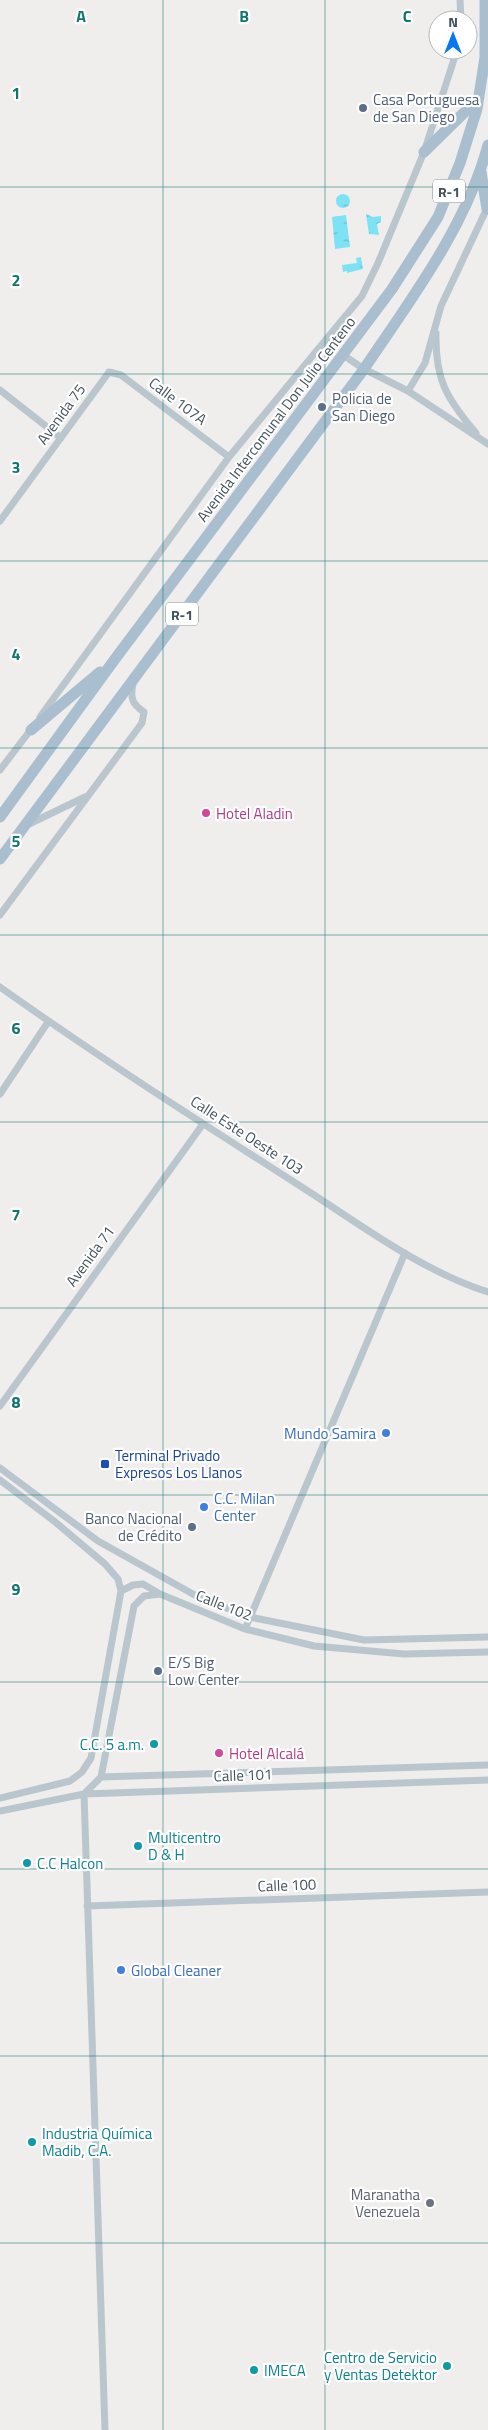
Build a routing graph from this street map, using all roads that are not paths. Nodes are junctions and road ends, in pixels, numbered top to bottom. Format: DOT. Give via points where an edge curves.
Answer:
graph roads {
  1 [pos="485,0"];
  2 [pos="454,60"];
  3 [pos="478,99"];
  4 [pos="488,146"];
  5 [pos="424,152"];
  6 [pos="481,172"];
  7 [pos="487,208"];
  8 [pos="436,322"];
  9 [pos="343,355"];
  10 [pos="364,369"];
  11 [pos="109,372"];
  12 [pos="0,390"];
  13 [pos="408,391"];
  14 [pos="61,438"];
  15 [pos="485,442"];
  16 [pos="229,457"];
  17 [pos="0,521"];
  18 [pos="115,660"];
  19 [pos="134,679"];
  20 [pos="31,730"];
  21 [pos="0,770"];
  22 [pos="88,796"];
  23 [pos="0,817"];
  24 [pos="25,826"];
  25 [pos="0,859"];
  26 [pos="0,915"];
  27 [pos="0,987"];
  28 [pos="48,1022"];
  29 [pos="0,1094"];
  30 [pos="203,1124"];
  31 [pos="405,1253"];
  32 [pos="488,1292"];
  33 [pos="0,1406"];
  34 [pos="0,1468"];
  35 [pos="0,1480"];
  36 [pos="121,1591"];
  37 [pos="160,1594"];
  38 [pos="250,1617"];
  39 [pos="245,1629"];
  40 [pos="488,1637"];
  41 [pos="488,1652"];
  42 [pos="102,1699"];
  43 [pos="114,1713"];
  44 [pos="488,1765"];
  45 [pos="398,1768"];
  46 [pos="180,1776"];
  47 [pos="101,1777"];
  48 [pos="488,1780"];
  49 [pos="399,1783"];
  50 [pos="180,1791"];
  51 [pos="28,1792"];
  52 [pos="84,1794"];
  53 [pos="0,1798"];
  54 [pos="32,1805"];
  55 [pos="0,1811"];
  56 [pos="488,1892"];
  57 [pos="87,1906"];
  58 [pos="105,2430"];
  1 -- 3 [label="main road, Avenida Intercomunal Don Julio Centeno / R-1" via="484,56"];
  2 -- 5 [label="street, Avenida Intercomunal Don Julio Centeno"];
  3 -- 5 [label="main road"];
  3 -- 9 [label="main road, Avenida Intercomunal Don Julio Centeno / R-1" via="460,163 438,217 392,289"];
  4 -- 6 [label="main road, R-1"];
  5 -- 16 [label="street, Avenida Intercomunal Don Julio Centeno" via="362,296"];
  6 -- 7 [label="main road"];
  6 -- 10 [label="main road, R-1" via="457,222"];
  7 -- 8 [label="street"];
  8 -- 13 [label="street" via="424,363"];
  8 -- 15 [label="street" via="438,372 446,392 459,413"];
  9 -- 10 [label="street"];
  9 -- 18 [label="main road, Avenida Intercomunal Don Julio Centeno / R-1"];
  10 -- 13 [label="street"];
  10 -- 19 [label="main road, R-1"];
  11 -- 14 [label="street, Avenida 75"];
  11 -- 16 [label="street, Calle 107A" via="121,375"];
  12 -- 14 [label="street"];
  13 -- 15 [label="street"];
  14 -- 17 [label="street, Avenida 75"];
  16 -- 20 [label="street, Avenida Intercomunal Don Julio Centeno"];
  18 -- 20 [label="main road"];
  18 -- 23 [label="main road, Avenida Intercomunal Don Julio Centeno / R-1"];
  19 -- 22 [label="street" via="131,700 144,712 144,718"];
  19 -- 24 [label="main road, R-1"];
  20 -- 21 [label="street, Avenida Intercomunal Don Julio Centeno"];
  22 -- 24 [label="street"];
  22 -- 26 [label="street"];
  24 -- 25 [label="main road, R-1"];
  27 -- 28 [label="street, Calle Este Oeste 103"];
  28 -- 29 [label="street"];
  28 -- 30 [label="street, Calle Este Oeste 103"];
  30 -- 31 [label="street, Calle Este Oeste 103"];
  30 -- 33 [label="street, Avenida 71"];
  31 -- 32 [label="street, Calle Este Oeste 103"];
  31 -- 38 [label="street"];
  34 -- 38 [label="street, Calle 102" via="98,1541 200,1598"];
  35 -- 36 [label="street" via="105,1564 118,1579"];
  36 -- 37 [label="street, Calle 102" via="143,1584"];
  36 -- 42 [label="street"];
  37 -- 39 [label="street, Calle 102"];
  37 -- 43 [label="street" via="144,1596 134,1606"];
  38 -- 39 [label="street"];
  38 -- 40 [label="street, Calle 102" via="364,1640"];
  39 -- 41 [label="street, Calle 102" via="314,1646 404,1654"];
  42 -- 43 [label="street"];
  42 -- 51 [label="street" via="91,1758 82,1772 63,1784"];
  43 -- 47 [label="street"];
  44 -- 45 [label="street, Calle 101"];
  45 -- 46 [label="street, Calle 101"];
  45 -- 49 [label="street"];
  46 -- 47 [label="street, Calle 101"];
  46 -- 50 [label="street"];
  47 -- 52 [label="street"];
  48 -- 49 [label="street, Calle 101"];
  49 -- 50 [label="street, Calle 101"];
  50 -- 52 [label="street, Calle 101"];
  51 -- 53 [label="street"];
  51 -- 54 [label="street"];
  52 -- 54 [label="street, Calle 101"];
  52 -- 57 [label="street"];
  54 -- 55 [label="street, Calle 101"];
  56 -- 57 [label="street, Calle 100"];
  57 -- 58 [label="street"];
}
